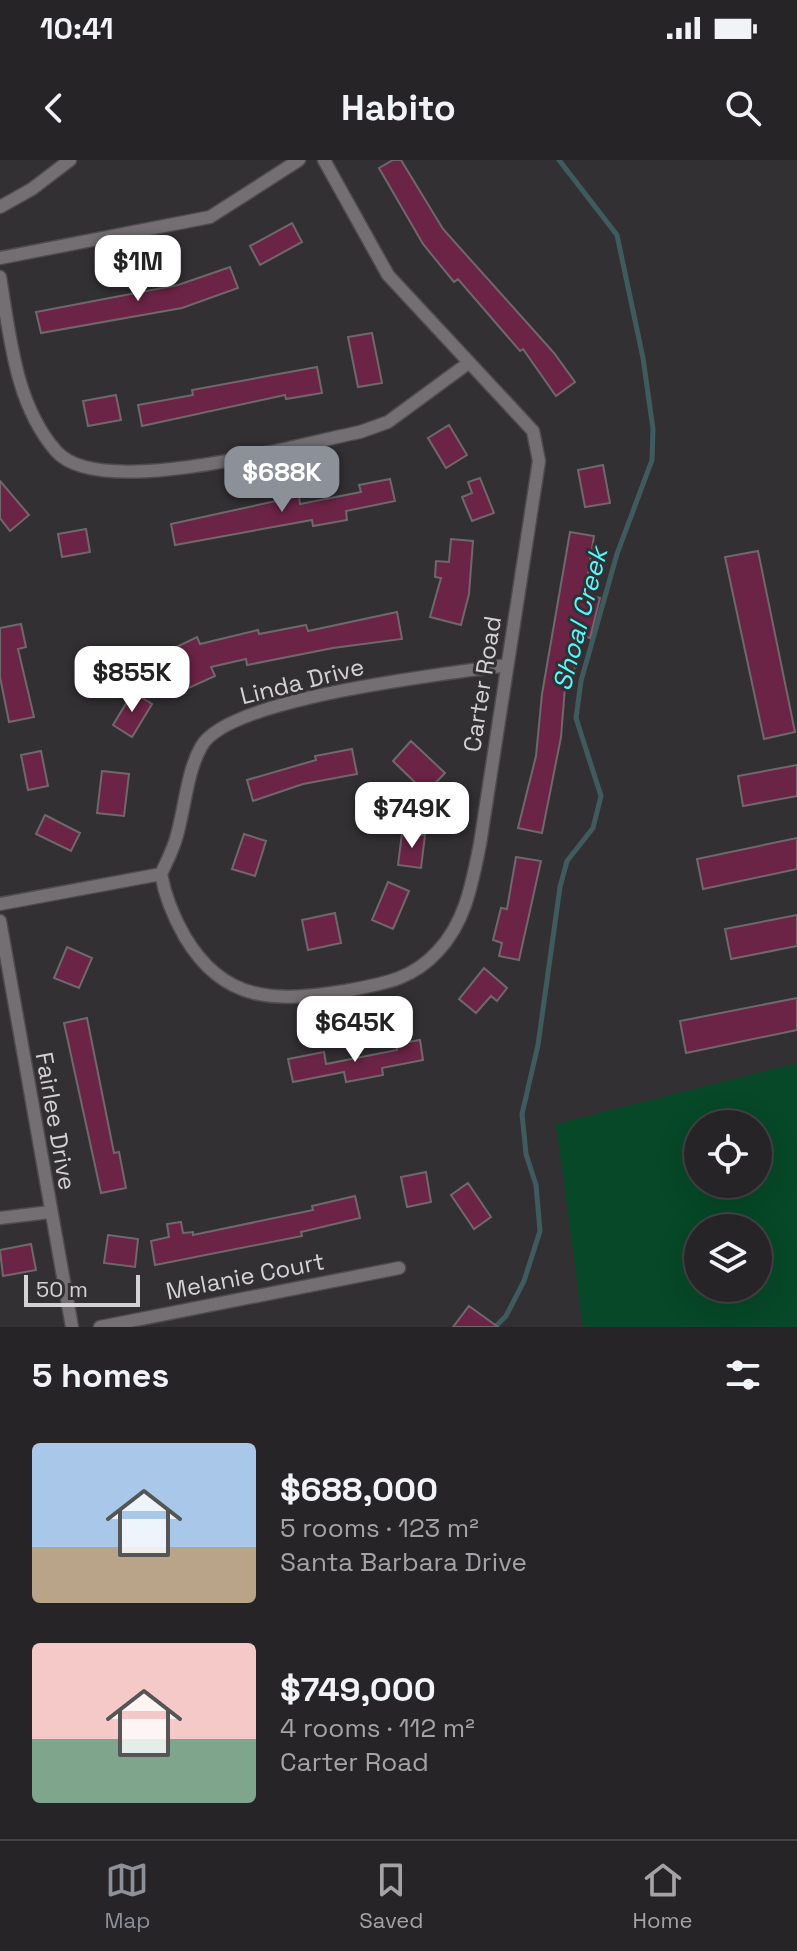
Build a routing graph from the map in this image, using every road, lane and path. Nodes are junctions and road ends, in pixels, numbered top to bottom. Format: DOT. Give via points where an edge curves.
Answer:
graph roads {
  1 [pos="70,160"];
  2 [pos="299,160"];
  3 [pos="324,160"];
  4 [pos="0,207"];
  5 [pos="0,258"];
  6 [pos="0,277"];
  7 [pos="467,364"];
  8 [pos="507,665"];
  9 [pos="161,874"];
  10 [pos="0,904"];
  11 [pos="0,921"];
  12 [pos="50,1212"];
  13 [pos="0,1218"];
  14 [pos="399,1268"];
  15 [pos="72,1327"];
  16 [pos="100,1327"];
  1 -- 4 [label="street"];
  2 -- 5 [label="street" via="210,217"];
  3 -- 7 [label="street, Carter Road" via="388,275"];
  6 -- 7 [label="street" via="13,354 36,424 58,454 91,468 165,471 360,432 388,422"];
  7 -- 8 [label="street, Carter Road" via="533,431 539,461"];
  8 -- 9 [label="street, Linda Drive" via="332,693 222,725 201,745"];
  8 -- 9 [label="street, Carter Road" via="468,901 437,953 408,977 311,996 246,993 221,981 197,957 165,897"];
  9 -- 10 [label="street"];
  11 -- 12 [label="street, Fairlee Drive"];
  12 -- 13 [label="street"];
  12 -- 15 [label="street, Fairlee Drive"];
  14 -- 16 [label="street, Melanie Court"];
}
